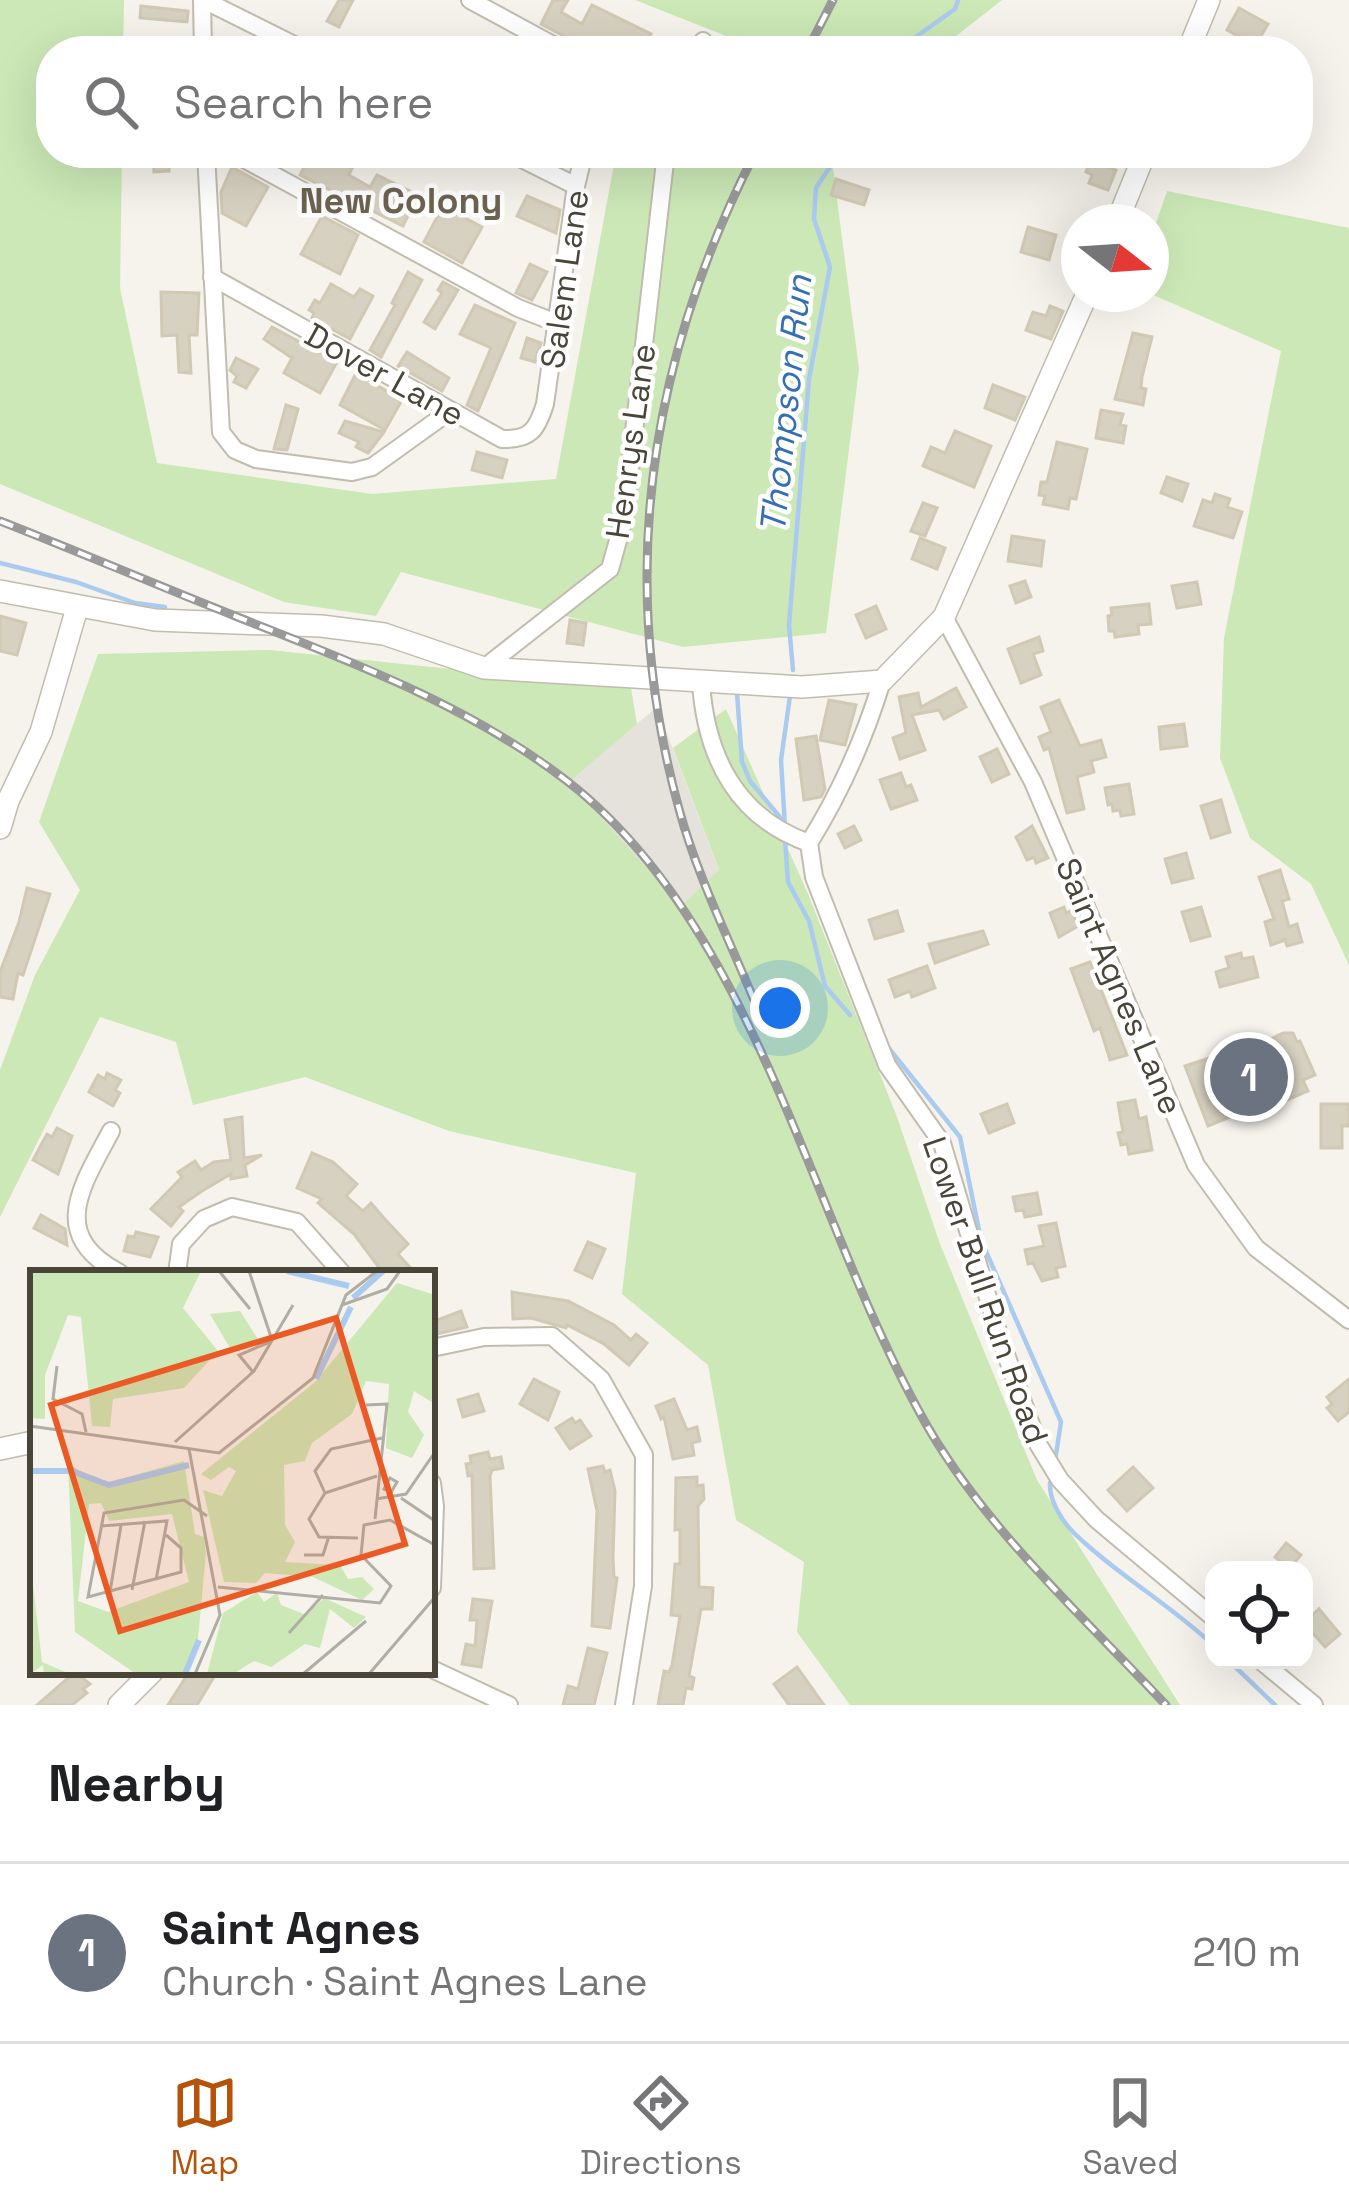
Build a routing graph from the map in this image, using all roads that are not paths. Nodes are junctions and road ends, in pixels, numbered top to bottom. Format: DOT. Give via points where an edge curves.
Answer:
graph roads {
  1 [pos="203,0"];
  2 [pos="470,0"];
  3 [pos="1210,0"];
  4 [pos="203,36"];
  5 [pos="276,36"];
  6 [pos="536,36"];
  7 [pos="1194,36"];
  8 [pos="207,168"];
  9 [pos="261,168"];
  10 [pos="540,168"];
  11 [pos="580,168"];
  12 [pos="664,168"];
  13 [pos="1139,168"];
  14 [pos="576,186"];
  15 [pos="1124,204"];
  16 [pos="212,277"];
  17 [pos="1079,312"];
  18 [pos="559,324"];
  19 [pos="545,404"];
  20 [pos="450,411"];
  21 [pos="0,591"];
  22 [pos="76,608"];
  23 [pos="944,617"];
  24 [pos="484,668"];
  25 [pos="882,681"];
  26 [pos="700,683"];
  27 [pos="0,828"];
  28 [pos="794,838"];
  29 [pos="111,1131"];
  30 [pos="114,1270"];
  31 [pos="177,1270"];
  32 [pos="339,1270"];
  33 [pos="1348,1317"];
  34 [pos="435,1347"];
  35 [pos="30,1443"];
  36 [pos="0,1449"];
  37 [pos="1205,1611"];
  38 [pos="1271,1669"];
  39 [pos="435,1670"];
  40 [pos="149,1675"];
  41 [pos="119,1705"];
  42 [pos="508,1705"];
  43 [pos="624,1705"];
  44 [pos="1314,1705"];
  1 -- 4 [label="street"];
  1 -- 5 [label="street"];
  2 -- 6 [label="street"];
  3 -- 7 [label="street"];
  8 -- 16 [label="street"];
  9 -- 18 [label="street"];
  10 -- 14 [label="street"];
  11 -- 14 [label="street, Salem Lane"];
  12 -- 24 [label="street, Henrys Lane" via="624,520 610,569"];
  13 -- 15 [label="street"];
  14 -- 18 [label="street, Salem Lane"];
  16 -- 20 [label="street, Dover Lane"];
  16 -- 20 [label="street" via="220,432 235,450 352,472"];
  17 -- 23 [label="street"];
  18 -- 19 [label="street, Salem Lane"];
  19 -- 20 [label="street, Dover Lane" via="538,428 522,440 502,440"];
  21 -- 22 [label="street"];
  22 -- 24 [label="street" via="384,634"];
  22 -- 27 [label="street" via="40,732"];
  23 -- 25 [label="street"];
  23 -- 33 [label="street, Saint Agnes Lane" via="1033,782 1196,1165 1256,1248"];
  24 -- 26 [label="street"];
  25 -- 26 [label="street"];
  25 -- 28 [label="street" via="841,791"];
  26 -- 28 [label="street" via="720,766 746,804"];
  28 -- 37 [label="street, Lower Bull Run Road" via="887,1065 942,1143 1038,1444 1096,1520"];
  29 -- 30 [label="street" via="82,1186 76,1220 86,1249"];
  31 -- 32 [label="street" via="181,1244 204,1219 232,1207 297,1222"];
  34 -- 43 [label="street" via="552,1336 601,1379 644,1455 643,1586"];
  35 -- 36 [label="street"];
  38 -- 44 [label="street"];
  39 -- 42 [label="street"];
  40 -- 41 [label="street"];
}
